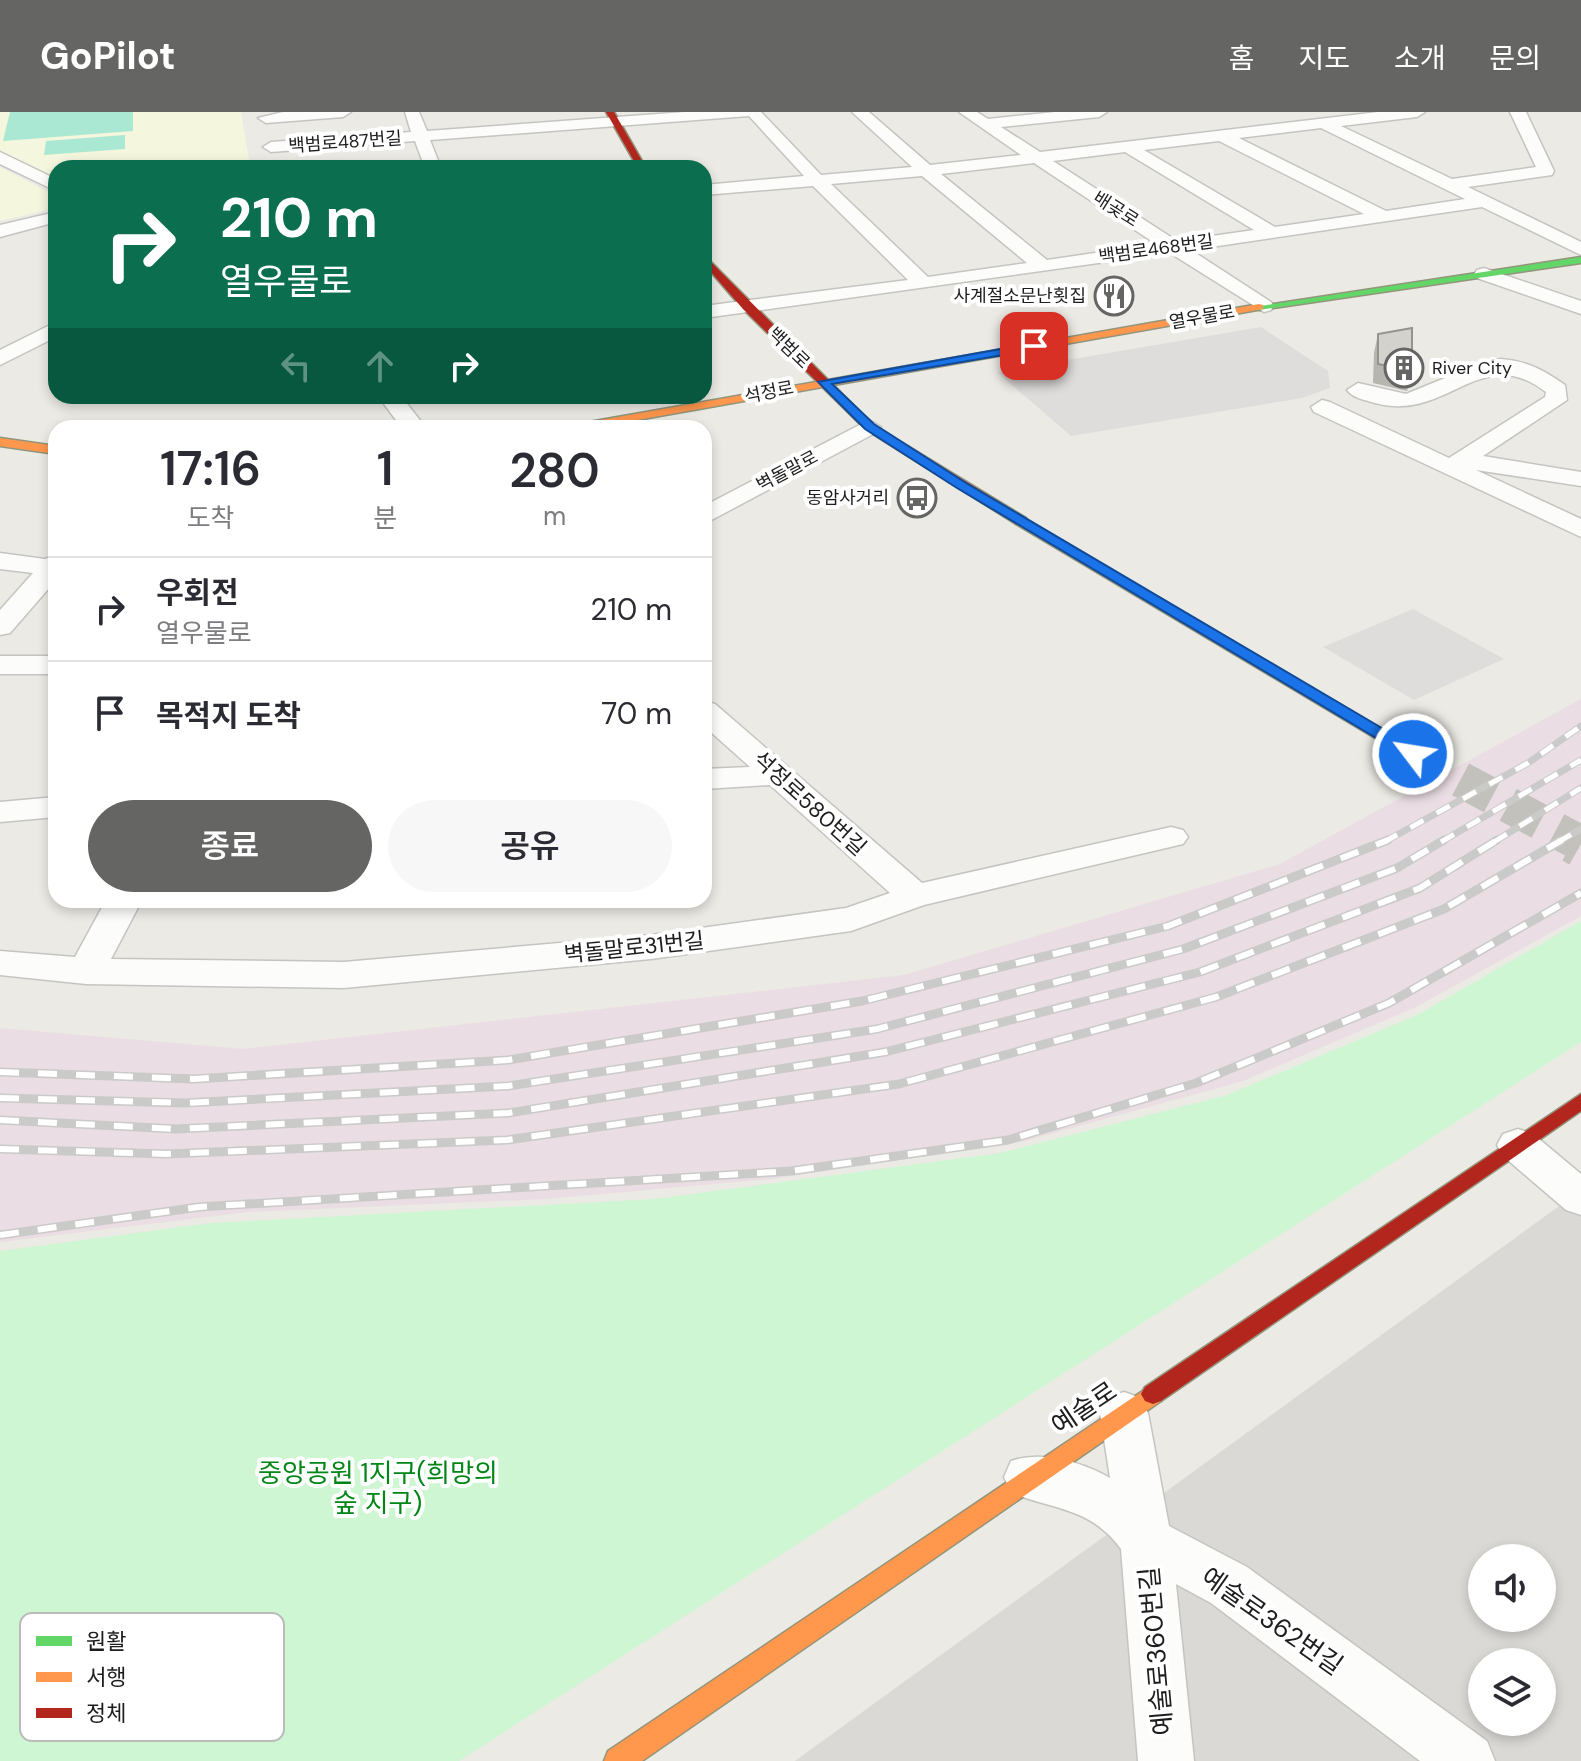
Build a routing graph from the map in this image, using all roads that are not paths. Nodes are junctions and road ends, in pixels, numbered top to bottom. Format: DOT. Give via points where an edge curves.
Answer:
graph roads {
  1 [pos="343,112"];
  2 [pos="750,112"];
  3 [pos="860,112"];
  4 [pos="967,112"];
  5 [pos="1099,112"];
  6 [pos="1257,112"];
  7 [pos="1417,112"];
  8 [pos="1518,112"];
  9 [pos="266,115"];
  10 [pos="613,117"];
  11 [pos="1323,123"];
  12 [pos="986,124"];
  13 [pos="416,125"];
  14 [pos="1288,128"];
  15 [pos="1222,136"];
  16 [pos="270,142"];
  17 [pos="1128,147"];
  18 [pos="0,157"];
  19 [pos="1036,159"];
  20 [pos="271,160"];
  21 [pos="430,160"];
  22 [pos="637,160"];
  23 [pos="926,171"];
  24 [pos="819,180"];
  25 [pos="48,182"];
  26 [pos="1448,185"];
  27 [pos="712,189"];
  28 [pos="1482,202"];
  29 [pos="1383,216"];
  30 [pos="48,219"];
  31 [pos="0,231"];
  32 [pos="1271,232"];
  33 [pos="1175,246"];
  34 [pos="1581,249"];
  35 [pos="1581,260"];
  36 [pos="1042,265"];
  37 [pos="712,267"];
  38 [pos="1484,274"];
  39 [pos="922,282"];
  40 [pos="1264,306"];
  41 [pos="747,307"];
  42 [pos="1581,308"];
  43 [pos="712,311"];
  44 [pos="48,332"];
  45 [pos="0,337"];
  46 [pos="32,341"];
  47 [pos="48,342"];
  48 [pos="0,359"];
  49 [pos="824,382"];
  50 [pos="1581,385"];
  51 [pos="1358,390"];
  52 [pos="1556,400"];
  53 [pos="712,402"];
  54 [pos="395,404"];
  55 [pos="703,404"];
  56 [pos="1322,407"];
  57 [pos="408,420"];
  58 [pos="616,420"];
  59 [pos="869,427"];
  60 [pos="0,442"];
  61 [pos="48,449"];
  62 [pos="1456,463"];
  63 [pos="1581,479"];
  64 [pos="712,512"];
  65 [pos="1581,529"];
  66 [pos="0,561"];
  67 [pos="48,565"];
  68 [pos="48,574"];
  69 [pos="0,627"];
  70 [pos="0,665"];
  71 [pos="48,665"];
  72 [pos="712,717"];
  73 [pos="1413,754"];
  74 [pos="780,775"];
  75 [pos="712,779"];
  76 [pos="48,808"];
  77 [pos="0,812"];
  78 [pos="1171,837"];
  79 [pos="915,896"];
  80 [pos="120,908"];
  81 [pos="0,963"];
  82 [pos="86,971"];
  83 [pos="1581,1101"];
  84 [pos="1518,1145"];
  85 [pos="1581,1198"];
  86 [pos="1124,1413"];
  87 [pos="1029,1477"];
  88 [pos="1146,1541"];
  89 [pos="618,1761"];
  90 [pos="1166,1761"];
  91 [pos="1467,1761"];
  1 -- 9 [label="street"];
  2 -- 10 [label="street, 백범로487번길"];
  2 -- 24 [label="street"];
  3 -- 23 [label="street"];
  4 -- 12 [label="street, 배곶로"];
  5 -- 12 [label="street"];
  6 -- 14 [label="street"];
  7 -- 11 [label="street"];
  8 -- 26 [label="street" via="1546,171"];
  9 -- 16 [label="street"];
  10 -- 13 [label="street, 백범로487번길"];
  10 -- 22 [label="main road"];
  11 -- 14 [label="street"];
  11 -- 26 [label="street"];
  12 -- 19 [label="street, 배곶로"];
  13 -- 16 [label="street, 백범로487번길"];
  13 -- 21 [label="street, 백범로487번길"];
  14 -- 15 [label="street"];
  15 -- 17 [label="street"];
  15 -- 29 [label="street"];
  16 -- 20 [label="street"];
  17 -- 19 [label="street"];
  17 -- 32 [label="street, 백범로468번길"];
  18 -- 25 [label="street"];
  19 -- 23 [label="street"];
  19 -- 33 [label="street, 배곶로"];
  23 -- 24 [label="street"];
  23 -- 36 [label="street"];
  24 -- 27 [label="street"];
  24 -- 39 [label="street"];
  26 -- 28 [label="street"];
  28 -- 29 [label="street, 백범로468번길"];
  28 -- 34 [label="street"];
  29 -- 32 [label="street, 백범로468번길"];
  30 -- 31 [label="street"];
  32 -- 33 [label="street, 백범로468번길"];
  33 -- 36 [label="street, 백범로468번길"];
  33 -- 40 [label="street, 배곶로"];
  35 -- 38 [label="main road, 열우물로"];
  36 -- 39 [label="street, 백범로468번길"];
  37 -- 41 [label="main road, 백범로"];
  38 -- 40 [label="main road, 열우물로"];
  38 -- 42 [label="street"];
  39 -- 41 [label="street, 백범로468번길"];
  40 -- 49 [label="main road, 열우물로"];
  41 -- 43 [label="street, 백범로468번길"];
  41 -- 49 [label="main road, 백범로"];
  44 -- 46 [label="street"];
  45 -- 46 [label="street"];
  46 -- 47 [label="street"];
  46 -- 48 [label="street"];
  49 -- 53 [label="main road, 석정로"];
  49 -- 59 [label="main road, 백범로"];
  50 -- 52 [label="street"];
  51 -- 52 [label="street" via="1413,400 1475,371 1514,366 1547,381 1557,390"];
  52 -- 62 [label="street"];
  54 -- 57 [label="street"];
  55 -- 58 [label="main road, 석정로"];
  56 -- 62 [label="street"];
  59 -- 64 [label="street, 벽돌말로"];
  59 -- 73 [label="main road, 백범로"];
  60 -- 61 [label="main road"];
  62 -- 63 [label="street"];
  62 -- 65 [label="street"];
  66 -- 67 [label="street"];
  68 -- 69 [label="street"];
  70 -- 71 [label="street"];
  72 -- 74 [label="street, 석정로580번길"];
  74 -- 75 [label="street"];
  74 -- 79 [label="street, 석정로580번길"];
  76 -- 77 [label="street"];
  78 -- 79 [label="street, 벽돌말로31번길"];
  79 -- 82 [label="street, 벽돌말로31번길" via="851,919 682,942 344,975"];
  80 -- 82 [label="street"];
  81 -- 82 [label="street, 벽돌말로31번길"];
  83 -- 84 [label="main road, 예술로"];
  84 -- 85 [label="street"];
  84 -- 86 [label="main road, 예술로"];
  86 -- 87 [label="main road, 예술로"];
  86 -- 88 [label="street, 예술로360번길"];
  87 -- 88 [label="street, 예술로362번길" via="1082,1488 1127,1516"];
  87 -- 89 [label="main road, 예술로"];
  88 -- 90 [label="street, 예술로360번길"];
  88 -- 91 [label="street, 예술로362번길" via="1229,1585"];
}
